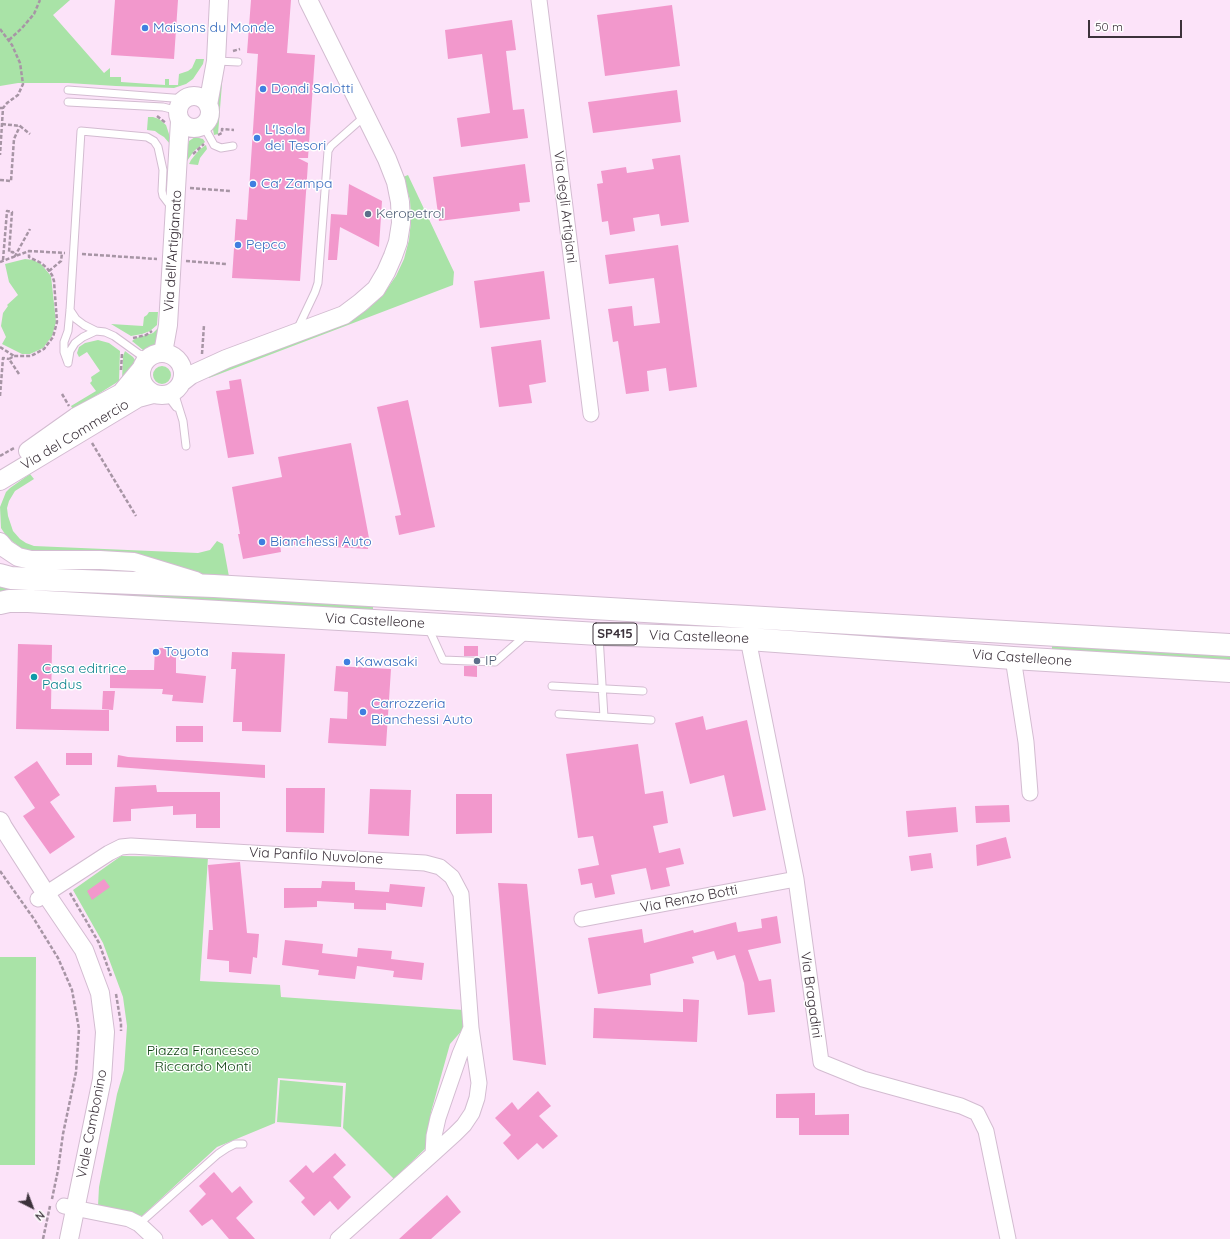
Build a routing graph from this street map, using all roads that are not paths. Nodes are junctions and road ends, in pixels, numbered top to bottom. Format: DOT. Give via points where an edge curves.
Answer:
graph roads {
  1 [pos="219,0"];
  2 [pos="308,0"];
  3 [pos="539,0"];
  4 [pos="216,61"];
  5 [pos="238,62"];
  6 [pos="68,90"];
  7 [pos="68,102"];
  8 [pos="191,113"];
  9 [pos="365,116"];
  10 [pos="233,146"];
  11 [pos="175,211"];
  12 [pos="70,310"];
  13 [pos="96,331"];
  14 [pos="296,332"];
  15 [pos="226,358"];
  16 [pos="161,359"];
  17 [pos="169,391"];
  18 [pos="592,414"];
  19 [pos="80,424"];
  20 [pos="186,446"];
  21 [pos="53,448"];
  22 [pos="0,468"];
  23 [pos="0,481"];
  24 [pos="0,494"];
  25 [pos="0,542"];
  26 [pos="0,575"];
  27 [pos="214,586"];
  28 [pos="0,603"];
  29 [pos="426,623"];
  30 [pos="532,630"];
  31 [pos="599,634"];
  32 [pos="748,639"];
  33 [pos="1230,645"];
  34 [pos="1013,658"];
  35 [pos="1230,671"];
  36 [pos="552,686"];
  37 [pos="603,688"];
  38 [pos="643,690"];
  39 [pos="559,714"];
  40 [pos="604,717"];
  41 [pos="651,720"];
  42 [pos="1030,793"];
  43 [pos="0,821"];
  44 [pos="0,843"];
  45 [pos="796,879"];
  46 [pos="42,896"];
  47 [pos="582,920"];
  48 [pos="471,1028"];
  49 [pos="438,1118"];
  50 [pos="456,1134"];
  51 [pos="243,1144"];
  52 [pos="433,1154"];
  53 [pos="70,1207"];
  54 [pos="139,1224"];
  55 [pos="57,1239"];
  56 [pos="69,1239"];
  57 [pos="155,1239"];
  58 [pos="338,1239"];
  59 [pos="1008,1239"];
  1 -- 4 [label="street, Via dell'Artigianato"];
  2 -- 9 [label="street, Via del Commercio"];
  3 -- 18 [label="street, Via degli Artigiani"];
  4 -- 5 [label="lane"];
  4 -- 8 [label="street, Via dell'Artigianato"];
  6 -- 8 [label="lane"];
  7 -- 8 [label="lane" via="163,107"];
  8 -- 10 [label="lane" via="214,145 221,148"];
  8 -- 11 [label="street, Via dell'Artigianato" via="179,148"];
  9 -- 14 [label="lane" via="328,151 318,283"];
  9 -- 14 [label="street, Via del Commercio" via="396,182 401,223 398,242 376,289 344,315"];
  11 -- 12 [label="lane" via="162,191 163,170 158,147 154,141 147,138 81,131"];
  11 -- 16 [label="street, Via dell'Artigianato" via="168,325"];
  12 -- 13 [label="lane" via="76,319"];
  12 -- 13 [label="lane" via="64,342 68,362 75,343"];
  13 -- 16 [label="lane" via="114,336 139,354"];
  14 -- 15 [label="street, Via del Commercio"];
  15 -- 16 [label="street, Via del Commercio" via="203,361"];
  15 -- 17 [label="street, Via del Commercio" via="191,375"];
  16 -- 17 [label="street" via="183,375"];
  16 -- 17 [label="street" via="141,376 142,383 147,389"];
  16 -- 19 [label="street"];
  17 -- 19 [label="street, Via del Commercio" via="138,398"];
  17 -- 20 [label="lane" via="183,421"];
  19 -- 21 [label="street, Via del Commercio"];
  19 -- 22 [label="street" via="33,447"];
  21 -- 23 [label="street, Via del Commercio"];
  21 -- 24 [label="street" via="6,486"];
  25 -- 27 [label="street" via="18,557 31,560 134,562"];
  26 -- 27 [label="main road, Via Castelleone / SP415"];
  27 -- 33 [label="main road, Via Castelleone / SP415"];
  28 -- 29 [label="main road, Via Castelleone / SP415" via="28,601"];
  29 -- 30 [label="main road, Via Castelleone / SP415"];
  29 -- 30 [label="lane" via="443,660 495,662"];
  30 -- 31 [label="main road, Via Castelleone / SP415"];
  31 -- 32 [label="main road, Via Castelleone / SP415"];
  31 -- 37 [label="lane"];
  32 -- 34 [label="main road, Via Castelleone / SP415"];
  32 -- 45 [label="street, Via Bragadini"];
  34 -- 35 [label="main road, Via Castelleone / SP415"];
  34 -- 42 [label="street" via="1026,742"];
  36 -- 37 [label="lane"];
  37 -- 38 [label="lane"];
  37 -- 40 [label="lane"];
  39 -- 40 [label="lane"];
  40 -- 41 [label="lane"];
  43 -- 46 [label="street, Viale Cambonino"];
  44 -- 46 [label="street, Viale Cambonino"];
  45 -- 47 [label="street, Via Renzo Botti"];
  45 -- 59 [label="street, Via Bragadini" via="821,1062 863,1079 961,1106 977,1113 986,1131"];
  46 -- 48 [label="street, Via Panfilo Nuvolone" via="109,853 121,847 131,846 425,863 440,867 452,878 461,894"];
  46 -- 53 [label="street, Viale Cambonino" via="84,950 100,993 105,1032 102,1079"];
  48 -- 49 [label="street, Via Panfilo Nuvolone"];
  48 -- 50 [label="street, Via Panfilo Nuvolone" via="479,1083 477,1098 472,1113"];
  49 -- 50 [label="street" via="445,1131"];
  49 -- 52 [label="street, Via Panfilo Nuvolone"];
  50 -- 52 [label="street, Via Panfilo Nuvolone"];
  51 -- 54 [label="lane" via="235,1144 218,1154"];
  52 -- 58 [label="street, Via Panfilo Nuvolone"];
  53 -- 54 [label="street" via="114,1215"];
  53 -- 55 [label="street, Viale Cambonino"];
  53 -- 56 [label="street, Viale Cambonino"];
  54 -- 57 [label="street"];
}
